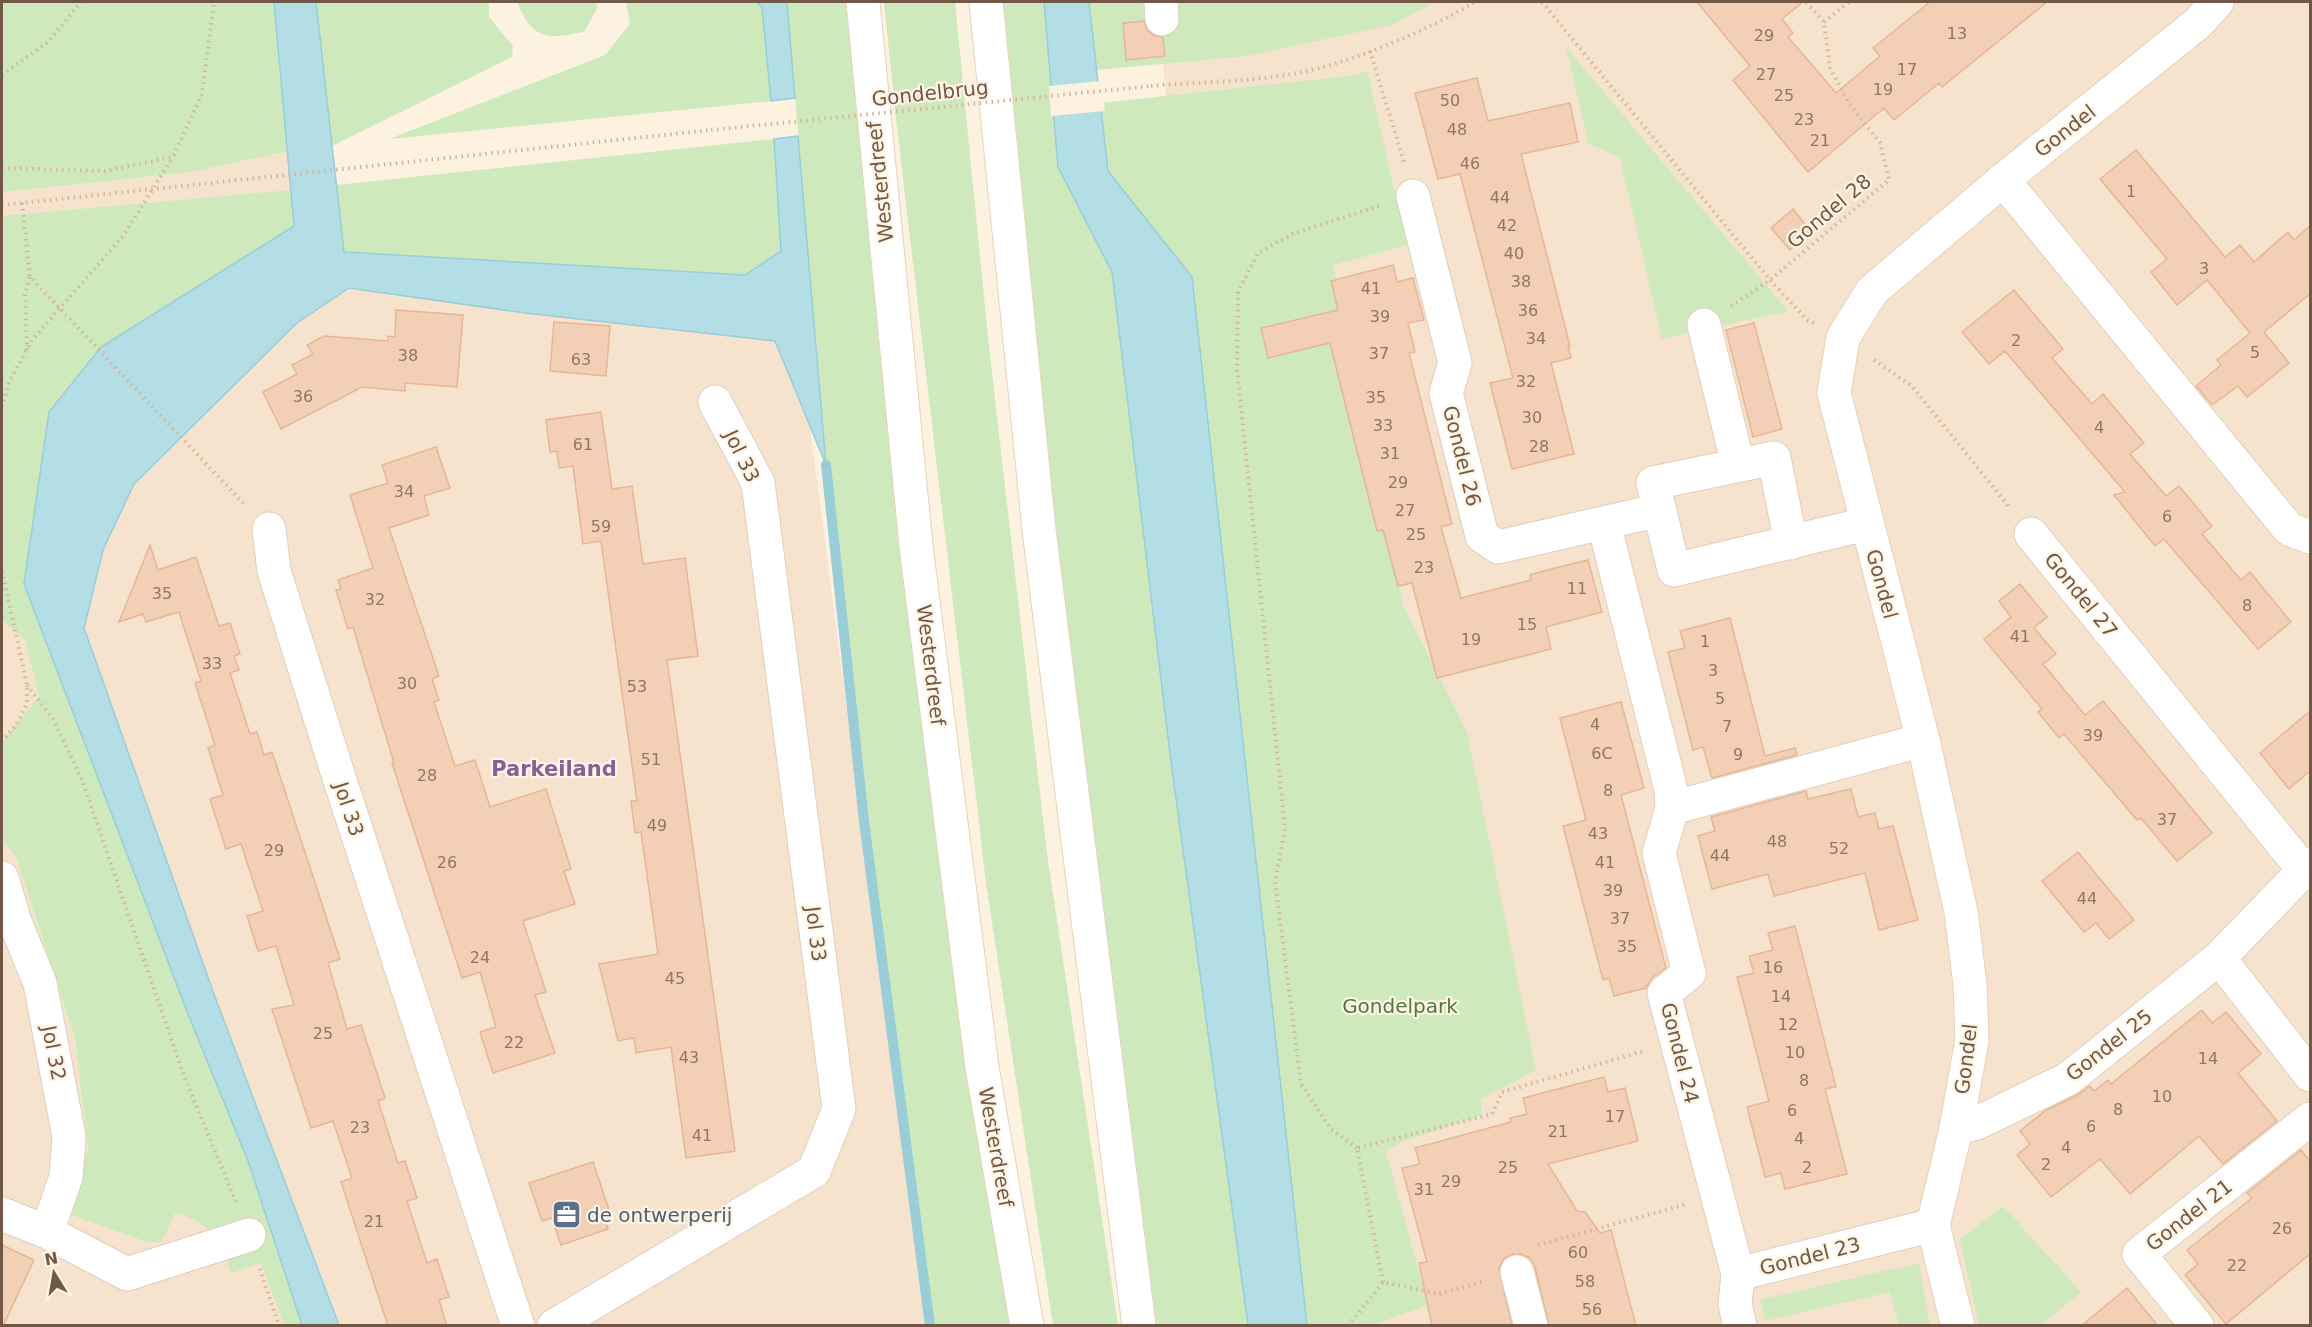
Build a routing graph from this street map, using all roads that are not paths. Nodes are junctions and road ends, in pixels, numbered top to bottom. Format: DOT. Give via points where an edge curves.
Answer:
graph roads {
  1 [pos="863,2"];
  2 [pos="986,2"];
  3 [pos="2217,2"];
  4 [pos="2003,180"];
  5 [pos="1413,196"];
  6 [pos="1704,324"];
  7 [pos="715,402"];
  8 [pos="1738,465"];
  9 [pos="1660,510"];
  10 [pos="1604,524"];
  11 [pos="1866,524"];
  12 [pos="269,529"];
  13 [pos="2031,534"];
  14 [pos="2310,537"];
  15 [pos="1791,543"];
  16 [pos="1923,740"];
  17 [pos="1672,808"];
  18 [pos="2307,866"];
  19 [pos="2,878"];
  20 [pos="2219,958"];
  21 [pos="2310,1075"];
  22 [pos="2310,1119"];
  23 [pos="1956,1129"];
  24 [pos="2,1214"];
  25 [pos="1933,1225"];
  26 [pos="47,1232"];
  27 [pos="249,1235"];
  28 [pos="1517,1272"];
  29 [pos="1738,1274"];
  30 [pos="518,1326"];
  31 [pos="554,1326"];
  32 [pos="1028,1326"];
  33 [pos="1139,1326"];
  34 [pos="1531,1326"];
  35 [pos="1740,1326"];
  36 [pos="1958,1326"];
  37 [pos="2197,1326"];
  1 -- 32 [label="street, Westerdreef" via="916,546 982,1067"];
  2 -- 33 [label="street" via="1039,530"];
  3 -- 4 [label="street, Gondel" via="2198,23"];
  4 -- 11 [label="street, Gondel" via="1872,291 1843,338 1834,393"];
  4 -- 14 [label="street" via="2289,529"];
  5 -- 10 [label="street, Gondel 26" via="1455,363 1446,393 1482,536 1498,547"];
  6 -- 8 [label="street"];
  7 -- 31 [label="street, Jol 33" via="758,483 839,1109 814,1171"];
  8 -- 9 [label="street" via="1653,483"];
  8 -- 15 [label="street" via="1774,458"];
  9 -- 10 [label="street, Gondel 26"];
  9 -- 15 [label="street" via="1674,570"];
  10 -- 17 [label="street, Gondel 24" via="1671,790"];
  11 -- 15 [label="street"];
  11 -- 16 [label="street, Gondel"];
  12 -- 30 [label="street, Jol 33" via="274,571"];
  13 -- 18 [label="street, Gondel 27"];
  16 -- 17 [label="street"];
  16 -- 23 [label="street, Gondel" via="1961,912 1971,985 1972,1040"];
  17 -- 29 [label="street, Gondel 24" via="1659,853 1689,973 1664,993"];
  18 -- 20 [label="street, Gondel 27"];
  19 -- 26 [label="street, Jol 32" via="40,983 69,1137 66,1177"];
  20 -- 21 [label="street"];
  20 -- 23 [label="street, Gondel 25" via="2068,1078 1977,1123"];
  22 -- 37 [label="street, Gondel 21" via="2139,1254"];
  23 -- 25 [label="street, Gondel"];
  24 -- 26 [label="street"];
  25 -- 29 [label="street, Gondel 23"];
  25 -- 36 [label="street, Gondel"];
  26 -- 27 [label="street" via="127,1275"];
  28 -- 34 [label="street"];
  29 -- 35 [label="street, Gondel 23" via="1735,1304"];
}
